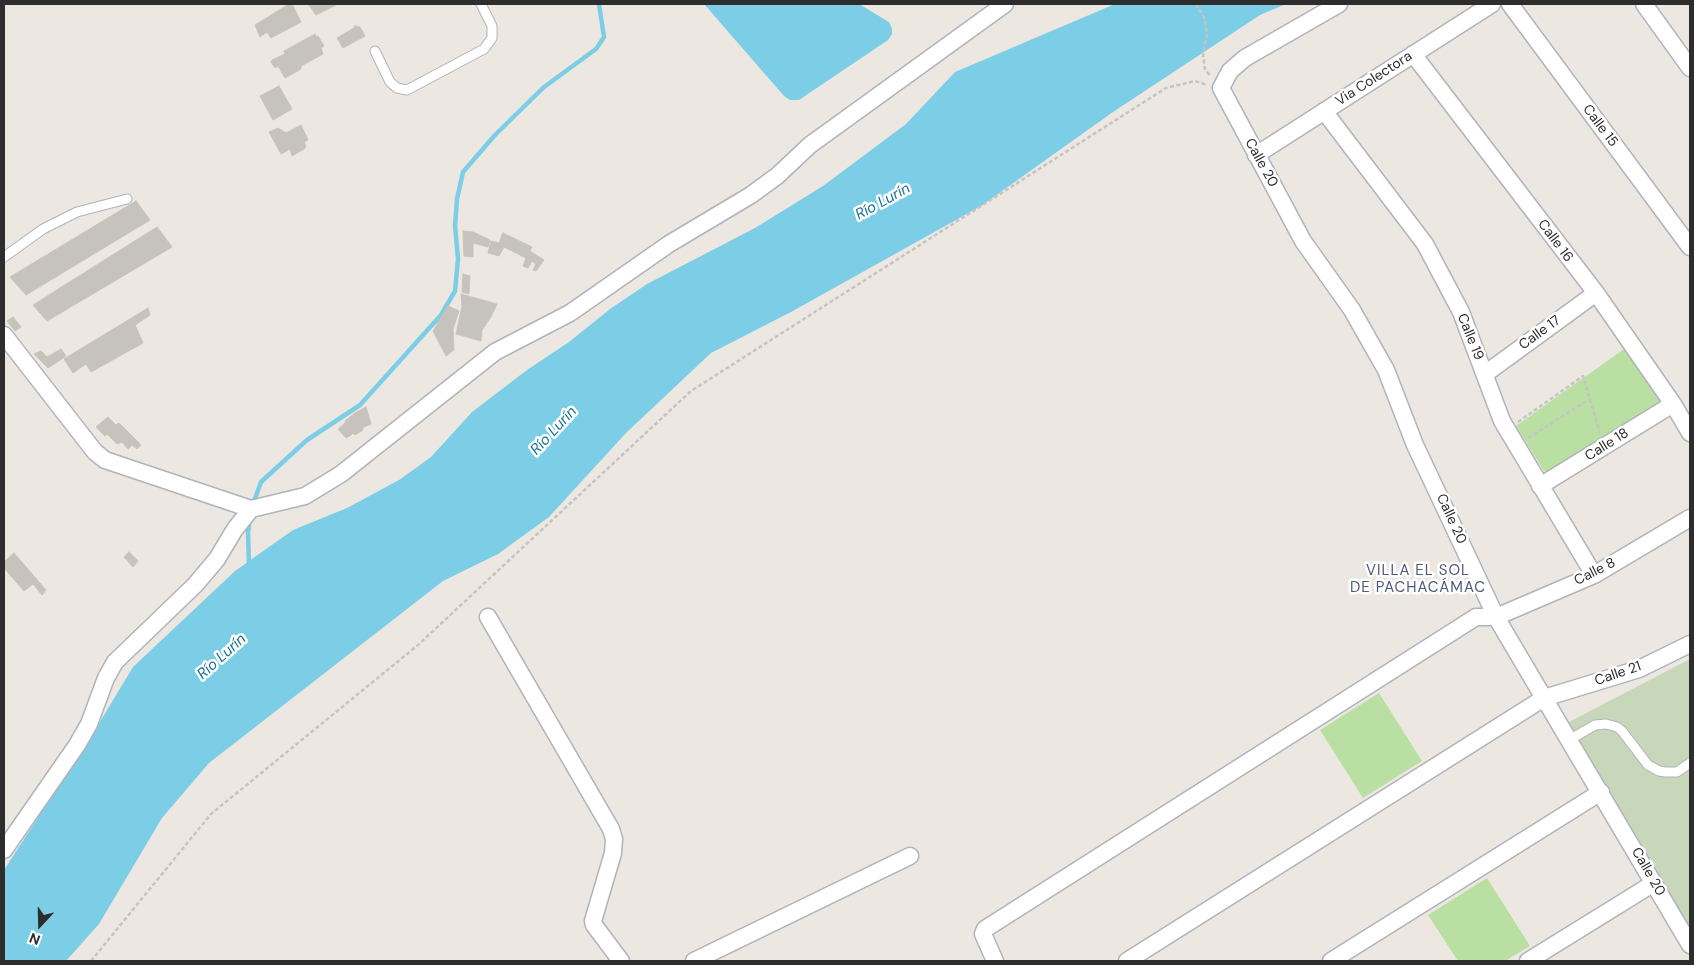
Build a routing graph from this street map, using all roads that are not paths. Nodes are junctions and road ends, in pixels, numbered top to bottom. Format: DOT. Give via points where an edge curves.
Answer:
graph roads {
  1 [pos="481,4"];
  2 [pos="1005,4"];
  3 [pos="1339,4"];
  4 [pos="1492,4"];
  5 [pos="1510,4"];
  6 [pos="1644,4"];
  7 [pos="375,51"];
  8 [pos="1413,54"];
  9 [pos="1690,68"];
  10 [pos="1324,111"];
  11 [pos="1256,155"];
  12 [pos="127,199"];
  13 [pos="1690,247"];
  14 [pos="4,257"];
  15 [pos="1596,293"];
  16 [pos="4,335"];
  17 [pos="1485,374"];
  18 [pos="1673,404"];
  19 [pos="1690,432"];
  20 [pos="1540,486"];
  21 [pos="252,509"];
  22 [pos="1690,518"];
  23 [pos="1594,575"];
  24 [pos="488,617"];
  25 [pos="1496,617"];
  26 [pos="1690,644"];
  27 [pos="1544,698"];
  28 [pos="1569,740"];
  29 [pos="1690,763"];
  30 [pos="1601,792"];
  31 [pos="4,850"];
  32 [pos="910,856"];
  33 [pos="1654,883"];
  34 [pos="1690,945"];
  35 [pos="621,961"];
  36 [pos="694,961"];
  37 [pos="995,961"];
  38 [pos="1127,961"];
  39 [pos="1331,961"];
  40 [pos="1528,961"];
  1 -- 7 [label="lane" via="492,26 492,38 484,49 408,90 397,88 390,82"];
  2 -- 21 [label="street" via="810,145 752,195 669,244 570,313 495,352 341,474 305,496"];
  3 -- 11 [label="street, Calle 20" via="1245,58 1230,71 1221,88"];
  4 -- 8 [label="street, Via Colectora"];
  5 -- 13 [label="street, Calle 15"];
  6 -- 9 [label="street"];
  8 -- 10 [label="street, Via Colectora"];
  8 -- 15 [label="street, Calle 16"];
  10 -- 11 [label="street, Via Colectora"];
  10 -- 17 [label="street, Calle 19" via="1425,244 1460,312"];
  11 -- 25 [label="street, Calle 20" via="1303,240 1352,310 1386,370 1415,445"];
  12 -- 14 [label="lane" via="77,212 43,230"];
  15 -- 17 [label="street, Calle 17"];
  15 -- 18 [label="street, Calle 16"];
  16 -- 21 [label="street" via="95,452 105,460"];
  17 -- 20 [label="street, Calle 19" via="1502,421"];
  18 -- 19 [label="street, Calle 16"];
  18 -- 20 [label="street, Calle 18"];
  20 -- 23 [label="street, Calle 19"];
  21 -- 31 [label="street" via="195,585 115,662 77,745"];
  22 -- 23 [label="street, Calle 8"];
  23 -- 25 [label="street, Calle 8"];
  24 -- 35 [label="street" via="611,829 615,845 593,921"];
  25 -- 27 [label="street, Calle 20"];
  25 -- 37 [label="street, Calle 8" via="1476,617 986,929 983,934"];
  26 -- 27 [label="street, Calle 21" via="1639,669"];
  27 -- 28 [label="street, Calle 20"];
  27 -- 38 [label="street, Calle 21"];
  28 -- 29 [label="lane" via="1595,725 1606,724 1622,731 1648,765 1659,771 1677,772"];
  28 -- 30 [label="street, Calle 20"];
  30 -- 33 [label="street, Calle 20"];
  30 -- 39 [label="street"];
  32 -- 36 [label="street"];
  33 -- 34 [label="street, Calle 20"];
  33 -- 40 [label="street"];
}
